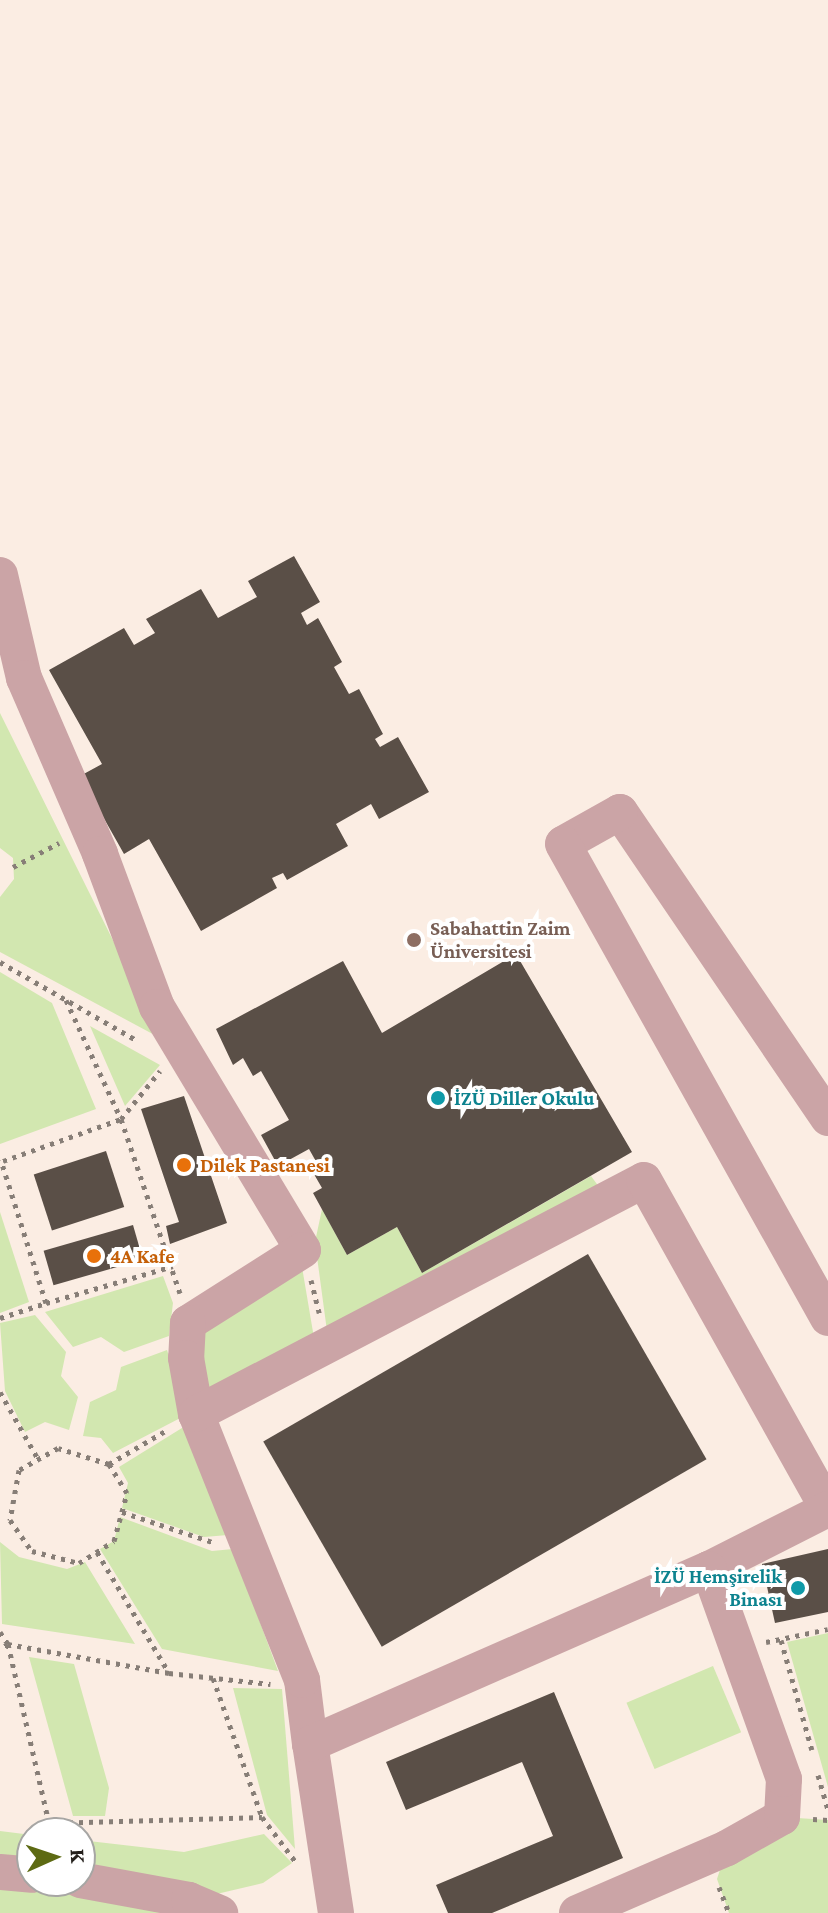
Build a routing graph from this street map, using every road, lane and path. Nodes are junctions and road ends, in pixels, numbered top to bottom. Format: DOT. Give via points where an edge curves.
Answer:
graph roads {
  1 [pos="0,575"];
  2 [pos="89,828"];
  3 [pos="13,867"];
  4 [pos="0,962"];
  5 [pos="66,1000"];
  6 [pos="144,1044"];
  7 [pos="198,1075"];
  8 [pos="828,1118"];
  9 [pos="121,1119"];
  10 [pos="1,1160"];
  11 [pos="303,1250"];
  12 [pos="173,1266"];
  13 [pos="46,1303"];
  14 [pos="0,1318"];
  15 [pos="828,1318"];
  16 [pos="188,1323"];
  17 [pos="327,1345"];
  18 [pos="0,1392"];
  19 [pos="196,1414"];
  20 [pos="38,1459"];
  21 [pos="109,1464"];
  22 [pos="828,1509"];
  23 [pos="122,1512"];
  24 [pos="250,1540"];
  25 [pos="97,1552"];
  26 [pos="709,1569"];
  27 [pos="828,1629"];
  28 [pos="0,1632"];
  29 [pos="8,1644"];
  30 [pos="0,1649"];
  31 [pos="169,1673"];
  32 [pos="213,1678"];
  33 [pos="303,1688"];
  34 [pos="310,1744"];
  35 [pos="812,1753"];
  36 [pos="816,1768"];
  37 [pos="828,1810"];
  38 [pos="262,1817"];
  39 [pos="299,1867"];
  40 [pos="96,1883"];
  41 [pos="220,1913"];
  42 [pos="336,1913"];
  43 [pos="577,1913"];
  1 -- 2 [label="street" via="24,678"];
  2 -- 3 [label="path"];
  2 -- 7 [label="street" via="157,1007"];
  4 -- 5 [label="path"];
  5 -- 6 [label="path"];
  5 -- 9 [label="path"];
  7 -- 9 [label="path" via="170,1059"];
  7 -- 11 [label="street"];
  8 -- 15 [label="street" via="620,812 563,844"];
  9 -- 10 [label="path"];
  9 -- 12 [label="path"];
  10 -- 13 [label="path"];
  11 -- 16 [label="street"];
  11 -- 17 [label="path"];
  12 -- 13 [label="path"];
  12 -- 16 [label="path"];
  13 -- 14 [label="path"];
  16 -- 19 [label="street" via="186,1358"];
  17 -- 19 [label="street"];
  17 -- 22 [label="street" via="644,1180"];
  18 -- 20 [label="path"];
  19 -- 21 [label="path"];
  19 -- 24 [label="street"];
  20 -- 21 [label="path" via="58,1448"];
  20 -- 25 [label="path" via="19,1470 10,1520 32,1551 79,1563"];
  21 -- 23 [label="path" via="127,1493"];
  22 -- 26 [label="street"];
  23 -- 24 [label="path" via="208,1544"];
  23 -- 25 [label="path" via="114,1541"];
  24 -- 33 [label="street"];
  25 -- 31 [label="path"];
  26 -- 34 [label="street"];
  26 -- 43 [label="street" via="784,1779 782,1817 727,1848"];
  27 -- 35 [label="path" via="781,1640"];
  28 -- 29 [label="path"];
  29 -- 30 [label="path"];
  29 -- 31 [label="path"];
  29 -- 38 [label="path" via="49,1823"];
  31 -- 32 [label="path"];
  32 -- 33 [label="path"];
  32 -- 38 [label="path"];
  33 -- 34 [label="street"];
  34 -- 42 [label="street"];
  36 -- 37 [label="path"];
  38 -- 39 [label="path"];
  40 -- 41 [label="street" via="175,1896"];
}
